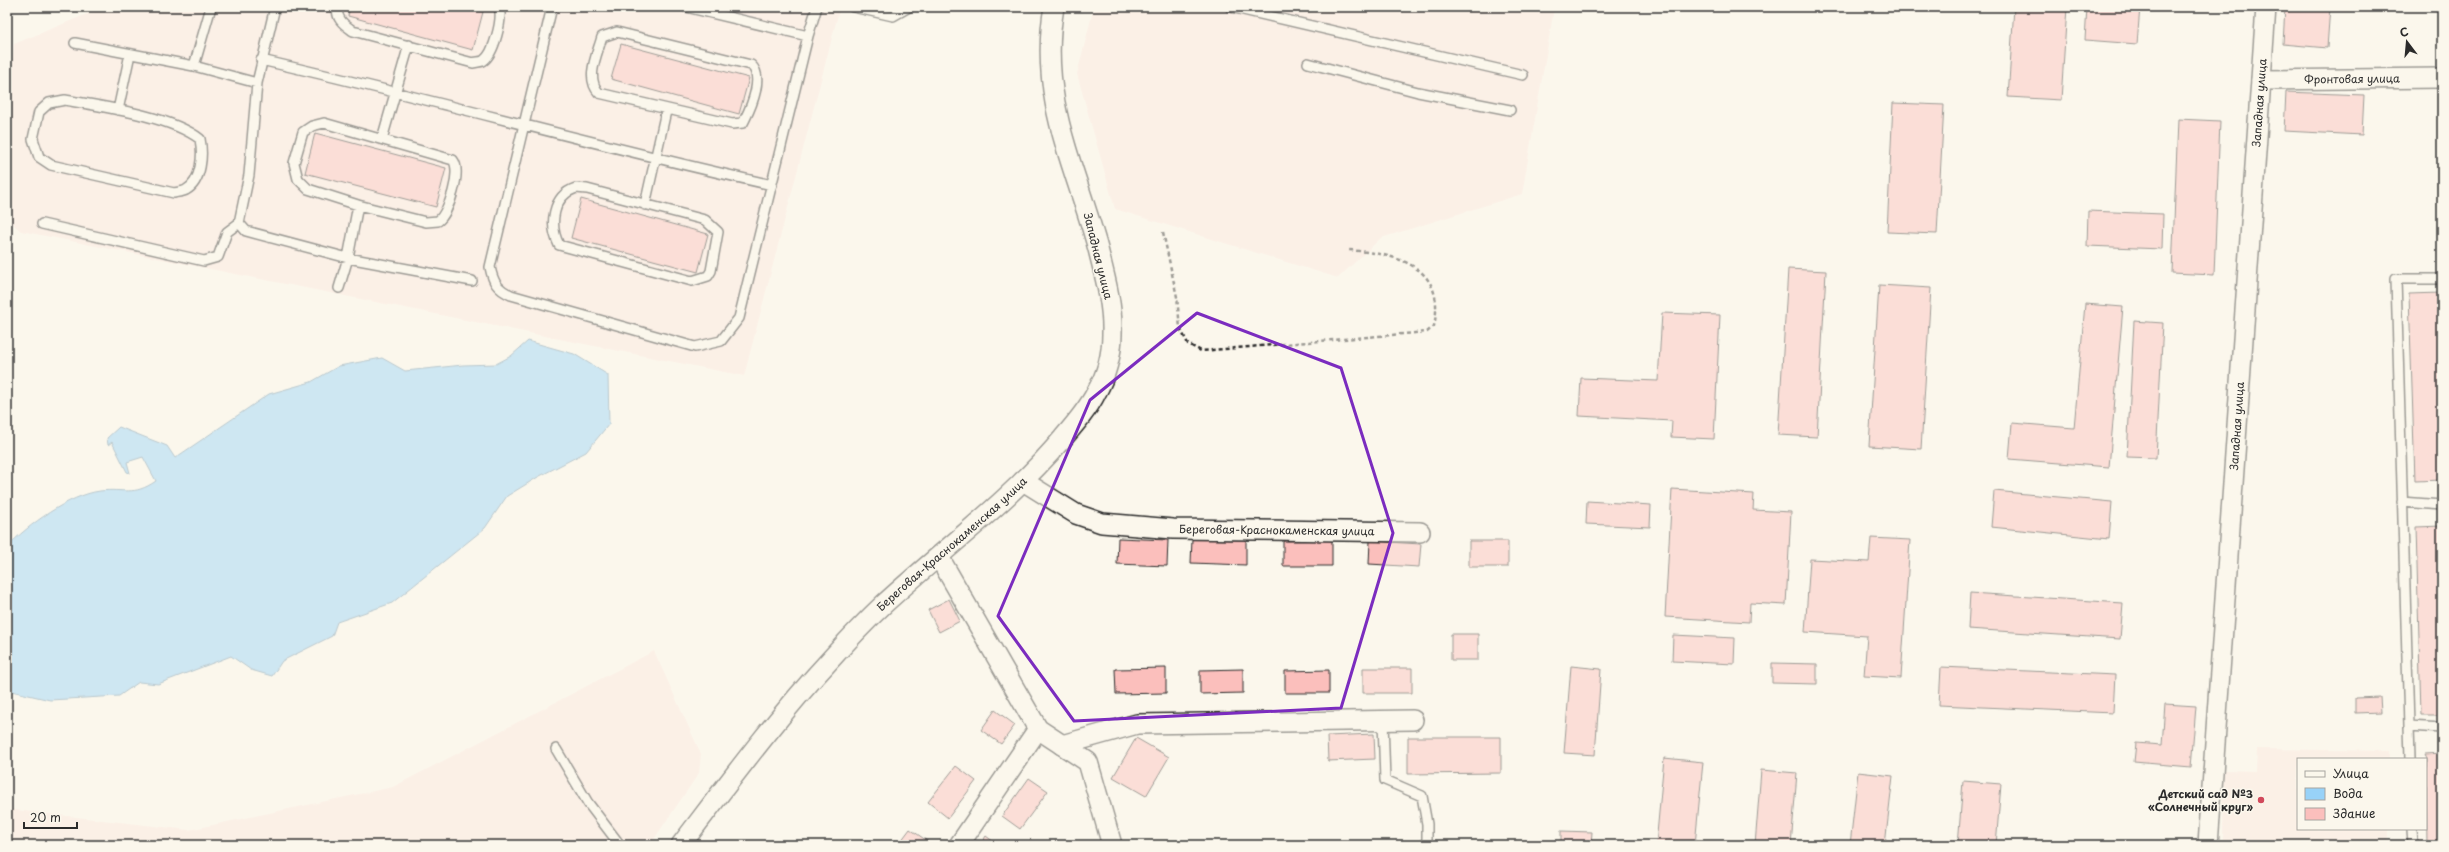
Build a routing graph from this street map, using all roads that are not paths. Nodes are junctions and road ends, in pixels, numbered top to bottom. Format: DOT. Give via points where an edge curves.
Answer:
graph roads {
  1 [pos="211,7"];
  2 [pos="275,7"];
  3 [pos="338,7"];
  4 [pos="499,7"];
  5 [pos="552,7"];
  6 [pos="686,7"];
  7 [pos="817,7"];
  8 [pos="853,7"];
  9 [pos="909,7"];
  10 [pos="1054,7"];
  11 [pos="1230,7"];
  12 [pos="2266,7"];
  13 [pos="808,36"];
  14 [pos="76,43"];
  15 [pos="409,45"];
  16 [pos="130,54"];
  17 [pos="261,60"];
  18 [pos="1308,63"];
  19 [pos="194,66"];
  20 [pos="1523,75"];
  21 [pos="2442,78"];
  22 [pos="2262,80"];
  23 [pos="257,83"];
  24 [pos="397,91"];
  25 [pos="118,110"];
  26 [pos="1510,110"];
  27 [pos="666,111"];
  28 [pos="524,126"];
  29 [pos="382,139"];
  30 [pos="656,160"];
  31 [pos="772,185"];
  32 [pos="358,205"];
  33 [pos="645,205"];
  34 [pos="239,223"];
  35 [pos="42,224"];
  36 [pos="348,258"];
  37 [pos="2442,278"];
  38 [pos="472,281"];
  39 [pos="339,288"];
  40 [pos="1023,481"];
  41 [pos="2402,502"];
  42 [pos="2442,505"];
  43 [pos="1420,532"];
  44 [pos="939,557"];
  45 [pos="1413,720"];
  46 [pos="1383,721"];
  47 [pos="2409,726"];
  48 [pos="2442,728"];
  49 [pos="1038,729"];
  50 [pos="1062,745"];
  51 [pos="556,749"];
  52 [pos="2410,758"];
  53 [pos="2411,830"];
  54 [pos="620,845"];
  55 [pos="681,845"];
  56 [pos="959,845"];
  57 [pos="1112,845"];
  58 [pos="1427,845"];
  59 [pos="2208,845"];
  60 [pos="2412,845"];
  1 -- 19 [label="lane"];
  2 -- 17 [label="lane"];
  3 -- 15 [label="lane" via="341,22 354,31"];
  4 -- 15 [label="lane" via="501,16 494,43 489,55 482,61 473,63"];
  5 -- 28 [label="lane"];
  6 -- 13 [label="lane"];
  7 -- 13 [label="lane"];
  8 -- 9 [label="lane" via="893,16"];
  10 -- 40 [label="street, Западная улица" via="1049,56 1056,112 1063,143 1088,212 1106,278 1112,336 1107,366 1096,393 1077,421"];
  11 -- 20 [label="lane"];
  12 -- 22 [label="street, Западная улица"];
  13 -- 31 [label="lane"];
  14 -- 16 [label="lane"];
  15 -- 24 [label="lane"];
  16 -- 19 [label="lane"];
  16 -- 25 [label="lane"];
  17 -- 23 [label="lane"];
  17 -- 24 [label="lane"];
  18 -- 26 [label="lane" via="1418,92"];
  19 -- 23 [label="lane"];
  21 -- 22 [label="street, Фронтовая улица"];
  22 -- 59 [label="street, Западная улица"];
  23 -- 34 [label="lane" via="249,175"];
  24 -- 28 [label="lane"];
  24 -- 29 [label="lane"];
  25 -- 25 [label="lane" via="187,129 200,139 203,154 195,181 186,191 174,193 51,165 40,157 33,138 39,112 48,103 65,100"];
  27 -- 27 [label="lane" via="599,93 593,87 592,75 602,37 617,32 627,34 745,63 756,69 758,80 748,115 743,123 732,124"];
  27 -- 30 [label="lane"];
  28 -- 30 [label="lane"];
  28 -- 31 [label="lane" via="490,267 499,290 511,296 695,347 721,341 739,318"];
  29 -- 32 [label="lane" via="324,123 303,132 294,163 298,179 308,189"];
  29 -- 32 [label="lane" via="453,160 457,175 445,214 438,222 432,223"];
  30 -- 31 [label="lane"];
  30 -- 33 [label="lane"];
  32 -- 36 [label="lane"];
  33 -- 33 [label="lane" via="705,220 712,225 718,232 718,239 708,276 692,281 634,267 559,245 554,236 553,223 560,197 567,191 576,188 587,189"];
  34 -- 35 [label="lane" via="227,232 218,257 204,261"];
  34 -- 36 [label="lane" via="246,231"];
  36 -- 38 [label="lane"];
  36 -- 39 [label="lane"];
  37 -- 41 [label="lane" via="2396,279"];
  40 -- 43 [label="street, Береговая-Краснокаменская улица" via="1076,514 1102,523 1173,530"];
  40 -- 44 [label="street, Береговая-Краснокаменская улица"];
  41 -- 42 [label="lane"];
  41 -- 47 [label="lane"];
  44 -- 49 [label="street"];
  44 -- 55 [label="street, Береговая-Краснокаменская улица" via="884,605 830,660 737,771"];
  45 -- 46 [label="street"];
  46 -- 50 [label="street" via="1137,724"];
  46 -- 58 [label="lane" via="1386,780 1422,796 1427,824"];
  47 -- 48 [label="lane"];
  47 -- 52 [label="lane"];
  49 -- 50 [label="street"];
  49 -- 56 [label="street"];
  50 -- 57 [label="street" via="1088,762"];
  51 -- 54 [label="lane" via="588,803"];
  53 -- 60 [label="lane"];
}
